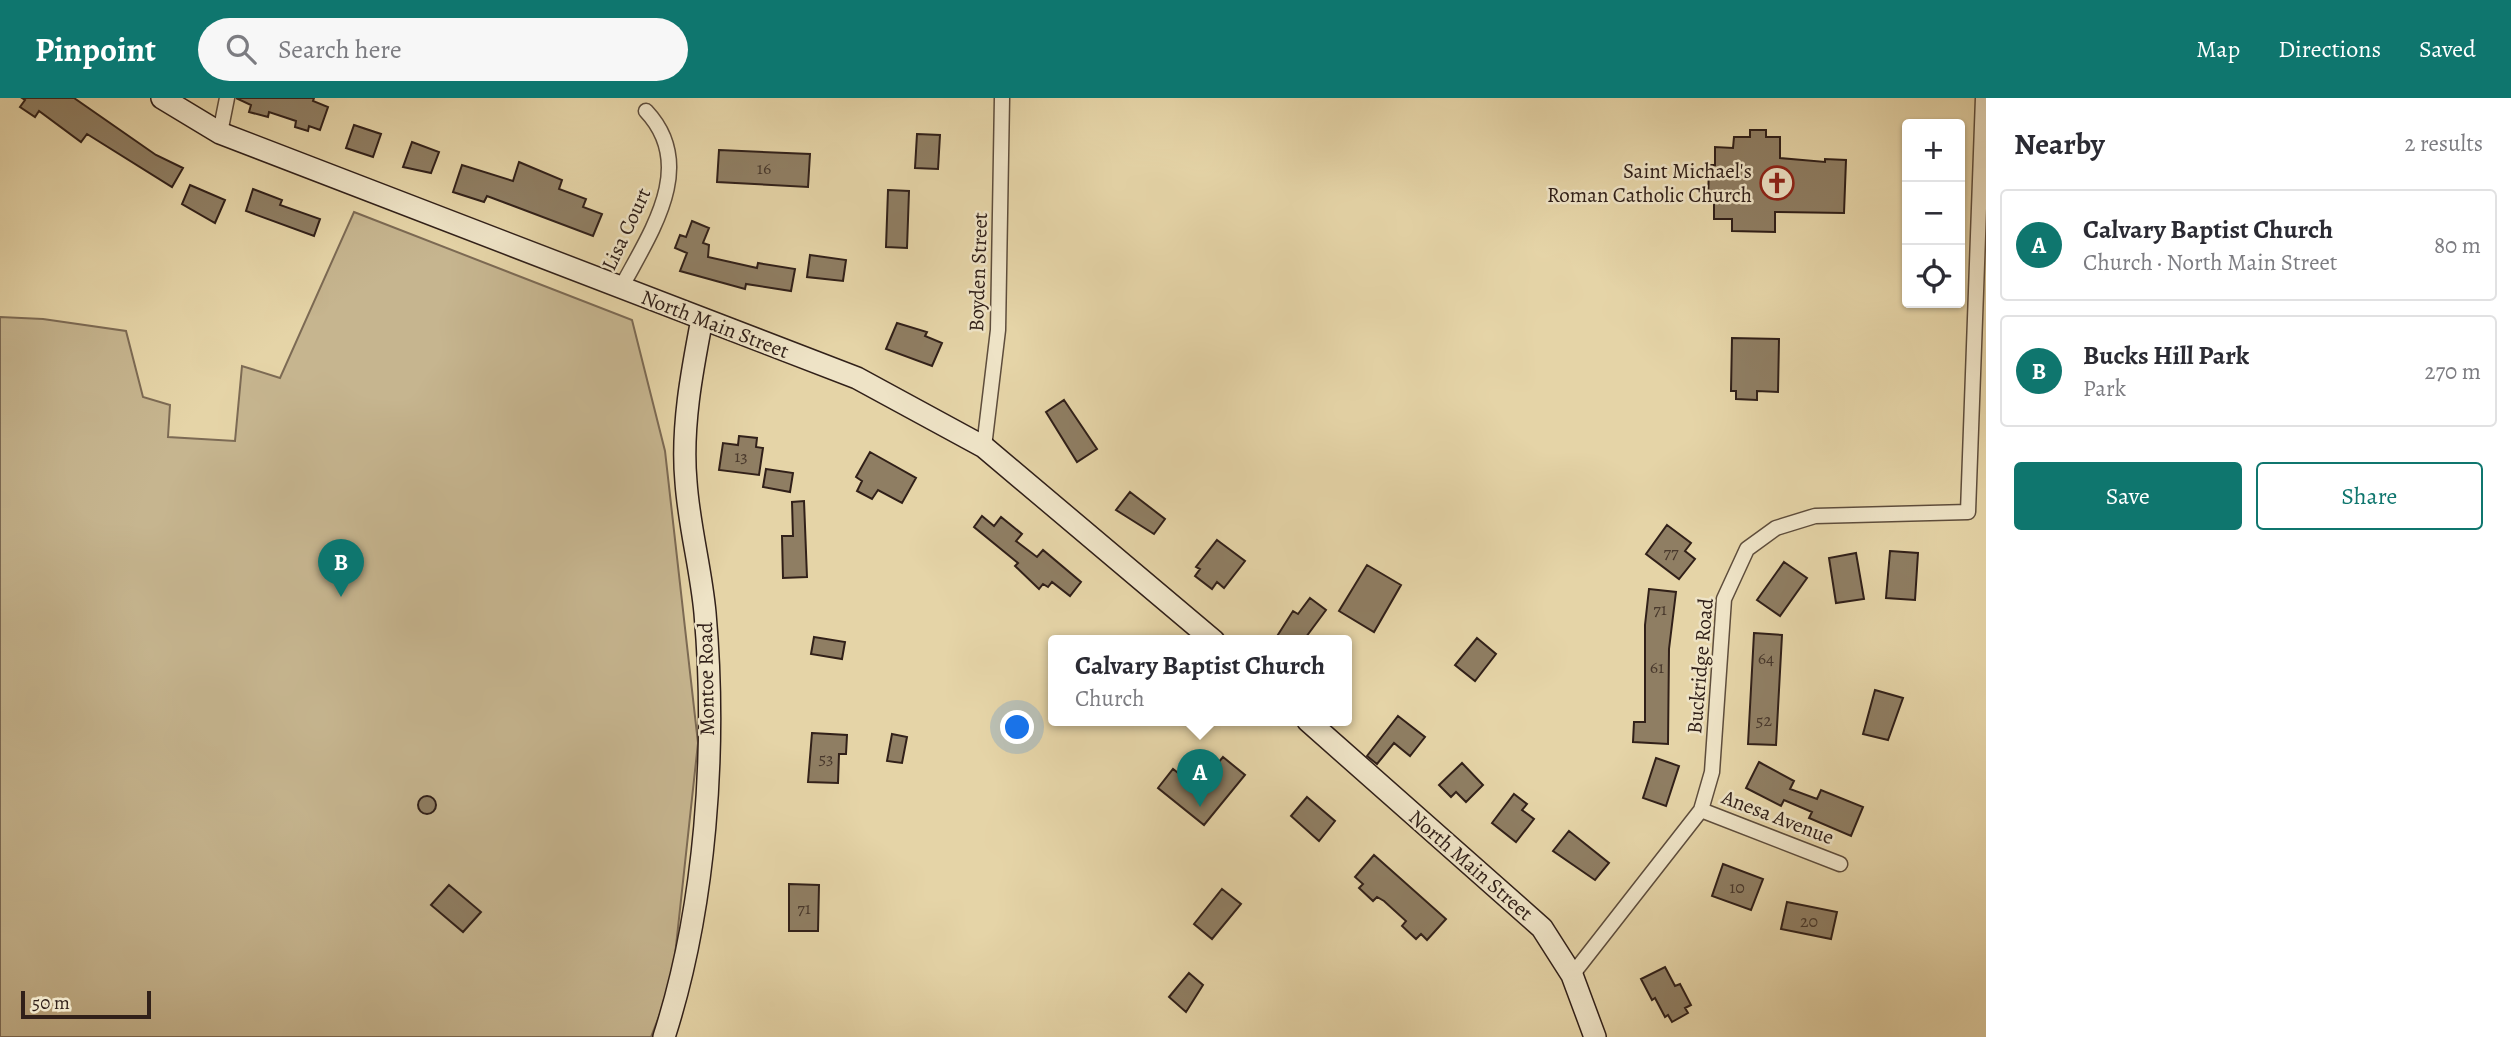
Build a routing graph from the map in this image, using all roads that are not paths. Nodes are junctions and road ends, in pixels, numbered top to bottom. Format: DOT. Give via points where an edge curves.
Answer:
graph roads {
  1 [pos="162,98"];
  2 [pos="227,98"];
  3 [pos="1002,98"];
  4 [pos="1983,98"];
  5 [pos="646,111"];
  6 [pos="220,133"];
  7 [pos="621,288"];
  8 [pos="702,319"];
  9 [pos="984,447"];
  10 [pos="1207,635"];
  11 [pos="1314,726"];
  12 [pos="1701,810"];
  13 [pos="1840,864"];
  14 [pos="1572,975"];
  15 [pos="664,1037"];
  16 [pos="1595,1037"];
  1 -- 6 [label="main road, North Main Street"];
  2 -- 6 [label="street"];
  3 -- 9 [label="street, Boyden Street" via="998,330"];
  4 -- 12 [label="street, Buckridge Road" via="1968,512 1815,516 1776,528 1747,549 1724,599 1712,772"];
  5 -- 7 [label="street, Lisa Court" via="660,126 670,150 669,185 651,232"];
  6 -- 7 [label="main road, North Main Street"];
  7 -- 8 [label="main road, North Main Street"];
  8 -- 9 [label="main road, North Main Street" via="857,378"];
  8 -- 15 [label="main road, Montoe Road" via="690,382 685,481 705,613 708,756 702,871"];
  9 -- 10 [label="main road, North Main Street"];
  11 -- 14 [label="main road, North Main Street" via="1542,928"];
  12 -- 13 [label="street, Anesa Avenue"];
  12 -- 14 [label="street, Buckridge Road"];
  14 -- 16 [label="main road, North Main Street"];
}
